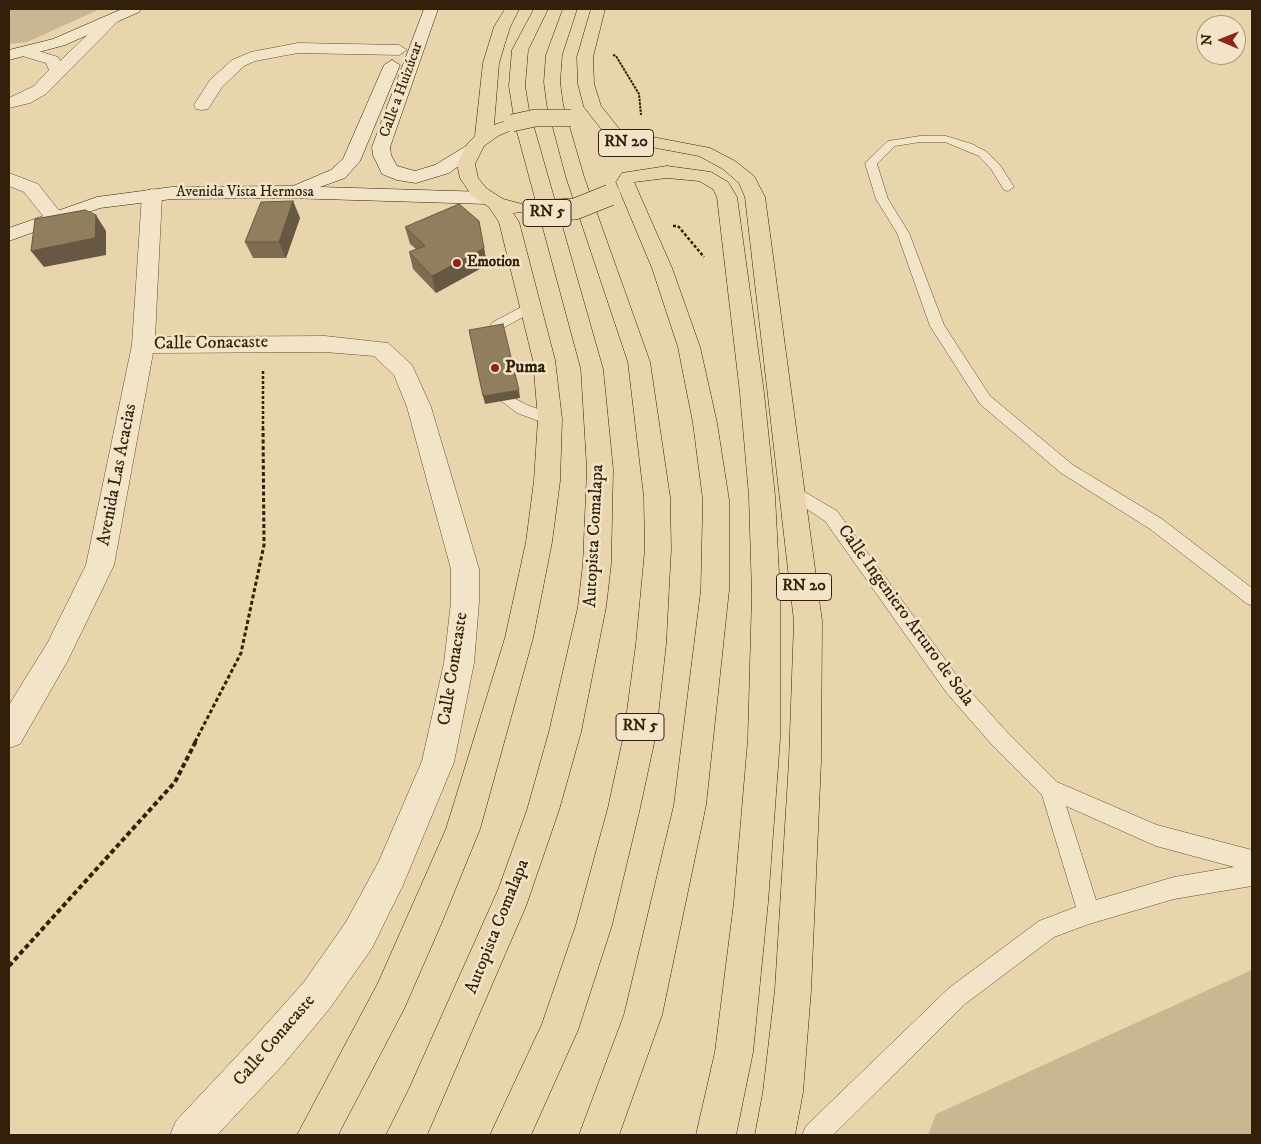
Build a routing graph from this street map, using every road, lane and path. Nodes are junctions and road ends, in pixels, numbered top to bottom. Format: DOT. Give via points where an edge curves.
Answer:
graph roads {
  1 [pos="134,9"];
  2 [pos="417,9"];
  3 [pos="430,9"];
  4 [pos="512,9"];
  5 [pos="541,9"];
  6 [pos="570,9"];
  7 [pos="598,9"];
  8 [pos="111,20"];
  9 [pos="589,41"];
  10 [pos="399,50"];
  11 [pos="25,52"];
  12 [pos="9,55"];
  13 [pos="56,76"];
  14 [pos="9,103"];
  15 [pos="202,105"];
  16 [pos="641,115"];
  17 [pos="616,134"];
  18 [pos="478,144"];
  19 [pos="9,179"];
  20 [pos="621,185"];
  21 [pos="1008,186"];
  22 [pos="288,192"];
  23 [pos="152,195"];
  24 [pos="492,200"];
  25 [pos="54,217"];
  26 [pos="645,227"];
  27 [pos="9,235"];
  28 [pos="705,258"];
  29 [pos="531,306"];
  30 [pos="491,335"];
  31 [pos="263,344"];
  32 [pos="143,345"];
  33 [pos="508,400"];
  34 [pos="550,420"];
  35 [pos="793,492"];
  36 [pos="1252,598"];
  37 [pos="9,733"];
  38 [pos="1050,789"];
  39 [pos="1252,860"];
  40 [pos="1252,875"];
  41 [pos="1089,913"];
  42 [pos="9,966"];
  43 [pos="190,1135"];
  44 [pos="317,1135"];
  45 [pos="406,1135"];
  46 [pos="510,1135"];
  47 [pos="599,1135"];
  48 [pos="716,1135"];
  49 [pos="775,1135"];
  50 [pos="815,1135"];
  1 -- 8 [label="street"];
  2 -- 10 [label="street, Calle a Huizúcar"];
  3 -- 18 [label="street, Calle a Huizúcar" via="381,147 382,155 389,170 416,177 442,169"];
  4 -- 18 [label="highway" via="502,26 491,63"];
  5 -- 45 [label="highway, Autopista Comalapa / RN 5" via="520,50 516,86 592,370 600,469 593,598 565,732 517,885 423,1103"];
  6 -- 46 [label="highway, RN 5" via="554,55 552,82 555,105 575,177 638,362 657,497 658,549 640,734 622,817 594,926 559,1030"];
  7 -- 9 [label="highway"];
  8 -- 11 [label="street" via="85,33"];
  8 -- 13 [label="street"];
  9 -- 16 [label="path" via="602,53 616,56 639,94"];
  9 -- 17 [label="highway" via="584,69 589,96 593,107"];
  10 -- 15 [label="street" via="298,48 251,57 238,63 216,84"];
  10 -- 22 [label="street, Calle a Huizúcar" via="351,161 338,174"];
  11 -- 12 [label="street"];
  11 -- 13 [label="street" via="52,60"];
  13 -- 14 [label="street" via="32,96"];
  17 -- 18 [label="highway, RN 20, bridge" via="593,123 571,118 535,118 512,123"];
  17 -- 20 [label="highway, RN 20" via="630,148 633,163"];
  17 -- 35 [label="highway, RN 20" via="704,152 729,165 746,180 754,197"];
  18 -- 24 [label="highway" via="466,164 468,178 479,192"];
  19 -- 25 [label="street" via="31,188"];
  20 -- 24 [label="highway, RN 20, bridge" via="575,208 533,211"];
  20 -- 26 [label="highway"];
  20 -- 48 [label="highway, RN 20" via="667,172 704,176 721,186 728,197 758,458 766,594 764,739 751,902 734,1052"];
  21 -- 36 [label="lane" via="983,154 946,139 892,143 871,163 882,198 903,233 937,326 985,400 1067,469 1156,524"];
  22 -- 23 [label="street, Avenida Vista Hermosa"];
  22 -- 24 [label="street, Avenida Vista Hermosa"];
  23 -- 25 [label="street, Avenida Vista Hermosa" via="97,203"];
  23 -- 32 [label="street, Avenida Las Acacias"];
  24 -- 29 [label="highway" via="510,222"];
  25 -- 27 [label="street, Avenida Vista Hermosa"];
  26 -- 28 [label="path" via="678,226"];
  26 -- 47 [label="highway" via="676,304 705,423 716,500 715,590 690,805 643,1015"];
  29 -- 30 [label="lane" via="498,325"];
  29 -- 34 [label="highway" via="544,360"];
  31 -- 32 [label="street, Calle Conacaste"];
  31 -- 42 [label="path" via="264,545 241,653 175,782"];
  31 -- 43 [label="street, Calle Conacaste" via="325,344 380,349 404,371 419,407 465,569 465,602 459,663 438,762 392,873 360,935 317,995"];
  32 -- 37 [label="street, Avenida Las Acacias" via="100,565 58,651"];
  33 -- 34 [label="lane"];
  34 -- 44 [label="highway" via="539,542 520,638 462,829 391,996"];
  35 -- 38 [label="lane, Calle Ingeniero Arturo de Sola" via="831,516 953,686"];
  35 -- 49 [label="highway, RN 20" via="808,621 805,761 793,990 783,1092"];
  38 -- 39 [label="lane, Calle Ingeniero Arturo de Sola" via="1156,835"];
  38 -- 41 [label="lane"];
  40 -- 41 [label="lane" via="1174,888"];
  41 -- 50 [label="lane" via="1048,929 957,996"];
}
